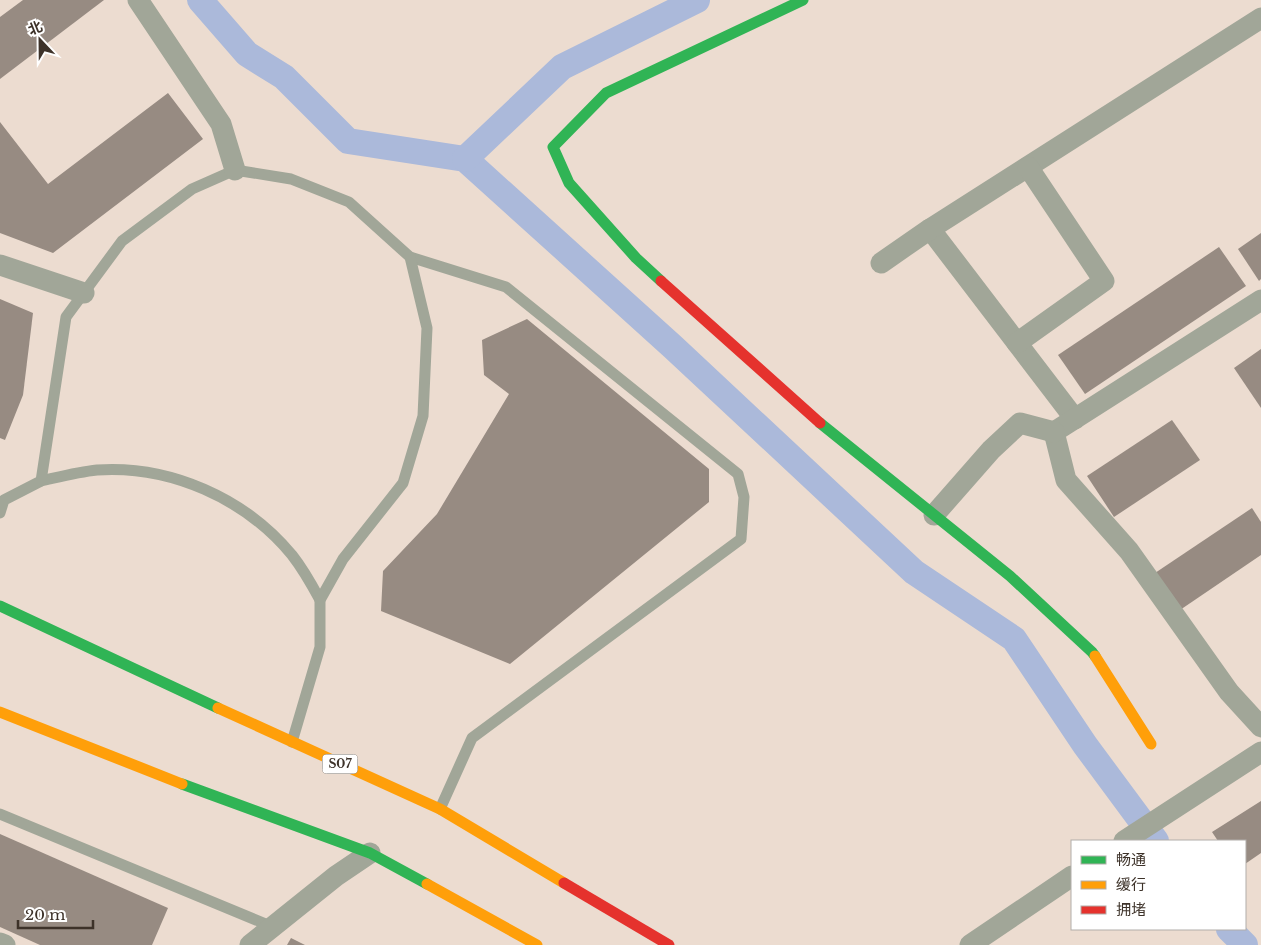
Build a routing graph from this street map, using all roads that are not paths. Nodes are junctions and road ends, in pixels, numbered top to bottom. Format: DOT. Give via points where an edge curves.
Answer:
graph roads {
  1 [pos="138,0"];
  2 [pos="803,0"];
  3 [pos="1261,18"];
  4 [pos="1028,167"];
  5 [pos="235,170"];
  6 [pos="930,229"];
  7 [pos="410,257"];
  8 [pos="881,263"];
  9 [pos="0,265"];
  10 [pos="84,294"];
  11 [pos="1261,300"];
  12 [pos="1017,343"];
  13 [pos="1076,419"];
  14 [pos="1054,432"];
  15 [pos="41,482"];
  16 [pos="0,513"];
  17 [pos="934,515"];
  18 [pos="320,600"];
  19 [pos="0,606"];
  20 [pos="0,712"];
  21 [pos="1261,727"];
  22 [pos="292,742"];
  23 [pos="1151,744"];
  24 [pos="1261,752"];
  25 [pos="440,809"];
  26 [pos="0,814"];
  27 [pos="1126,840"];
  28 [pos="370,853"];
  29 [pos="1071,877"];
  30 [pos="273,927"];
  31 [pos="0,943"];
  32 [pos="5,945"];
  33 [pos="250,945"];
  34 [pos="537,945"];
  35 [pos="669,945"];
  36 [pos="970,945"];
  1 -- 5 [label="street" via="221,124"];
  2 -- 17 [label="main road" via="606,93 553,147 569,183 636,258 815,419"];
  3 -- 4 [label="street"];
  4 -- 6 [label="street"];
  4 -- 12 [label="street" via="1104,282"];
  5 -- 7 [label="lane" via="291,178 350,202"];
  5 -- 10 [label="lane" via="192,189 122,241"];
  6 -- 8 [label="street"];
  6 -- 12 [label="street"];
  7 -- 18 [label="lane" via="427,328 423,416 403,483 343,559"];
  7 -- 25 [label="lane" via="506,287 738,474 744,497 741,539 472,738"];
  9 -- 10 [label="street"];
  10 -- 15 [label="lane" via="66,317"];
  11 -- 13 [label="street"];
  12 -- 13 [label="street"];
  13 -- 14 [label="street"];
  14 -- 17 [label="street" via="1020,423 991,450"];
  14 -- 21 [label="street" via="1066,480 1129,550 1229,692"];
  15 -- 16 [label="lane" via="4,500"];
  15 -- 18 [label="lane" via="68,474 126,470 155,474 210,491 255,518 275,536 302,570"];
  17 -- 23 [label="main road" via="1010,576 1092,652"];
  18 -- 22 [label="lane" via="320,647"];
  19 -- 22 [label="main road, S07"];
  20 -- 28 [label="main road" via="160,776"];
  22 -- 25 [label="main road, S07"];
  24 -- 27 [label="street"];
  25 -- 35 [label="main road, S07"];
  26 -- 30 [label="lane"];
  28 -- 30 [label="street"];
  28 -- 34 [label="main road"];
  29 -- 36 [label="street"];
  30 -- 33 [label="street"];
  31 -- 32 [label="street"];
}
